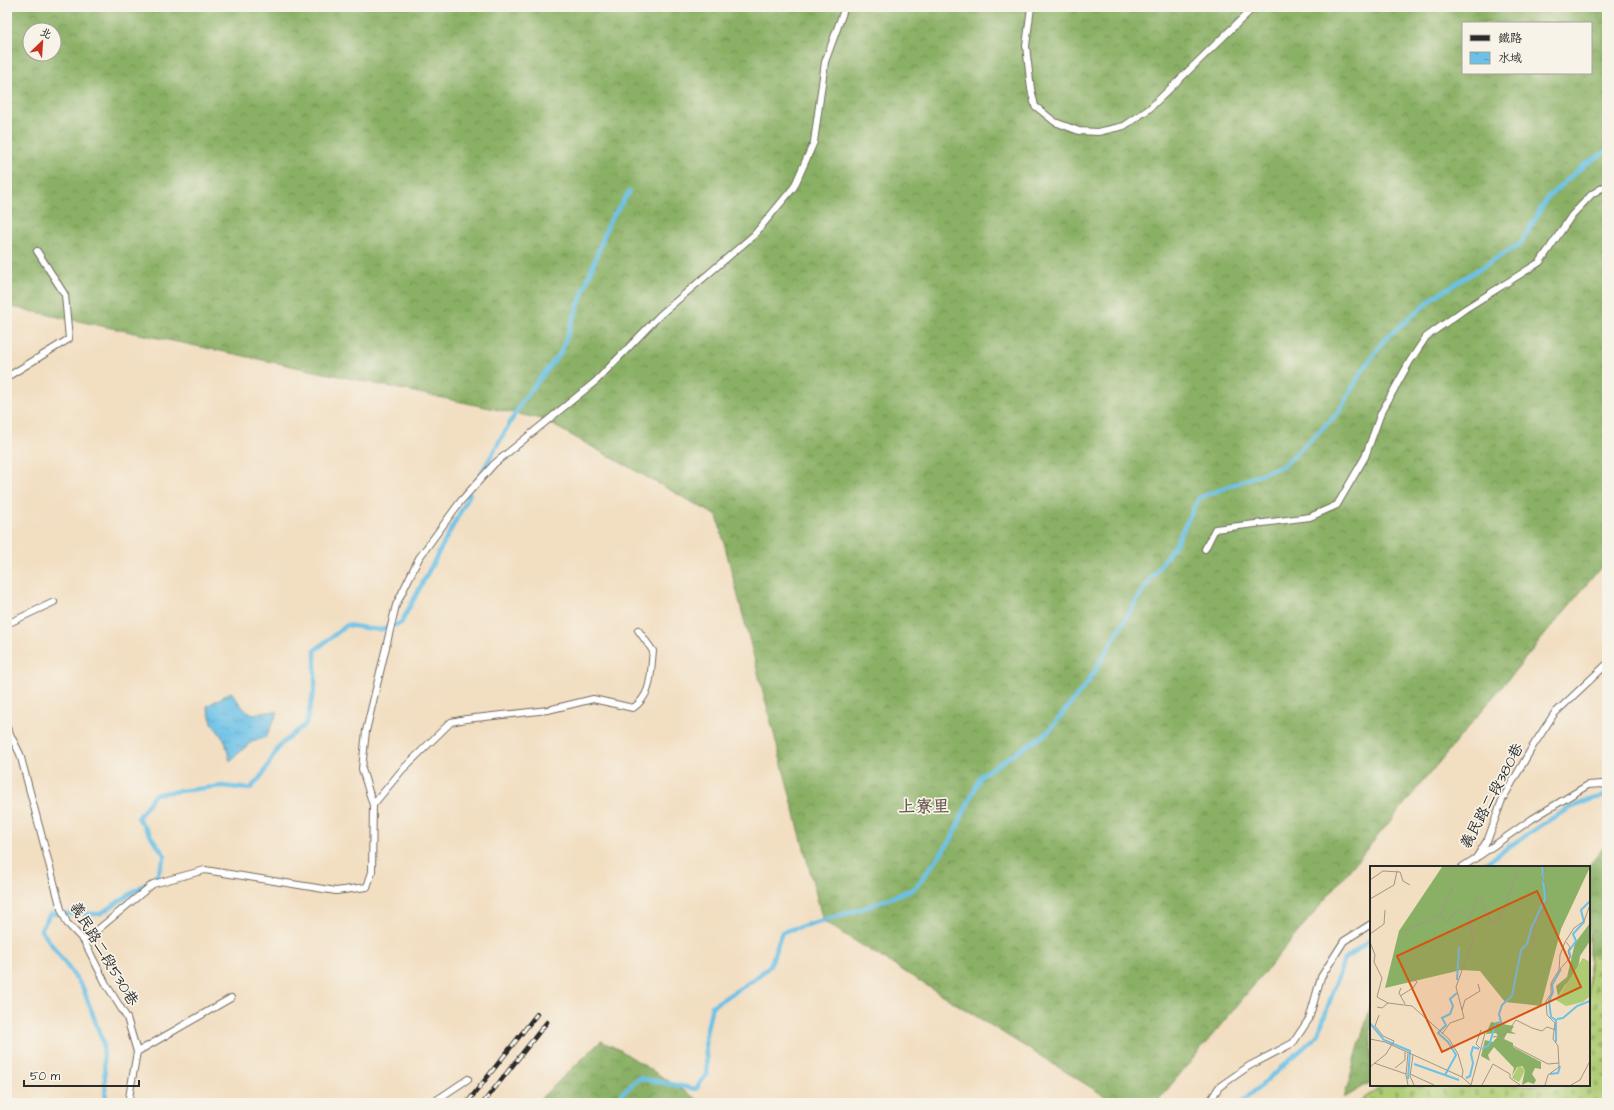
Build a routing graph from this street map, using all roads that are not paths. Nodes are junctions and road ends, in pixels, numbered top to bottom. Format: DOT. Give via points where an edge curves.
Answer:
graph roads {
  1 [pos="845,7"];
  2 [pos="1031,7"];
  3 [pos="1254,7"];
  4 [pos="1607,185"];
  5 [pos="37,251"];
  6 [pos="7,377"];
  7 [pos="1206,549"];
  8 [pos="54,602"];
  9 [pos="7,624"];
  10 [pos="638,630"];
  11 [pos="1607,664"];
  12 [pos="7,728"];
  13 [pos="1607,786"];
  14 [pos="373,805"];
  15 [pos="1476,858"];
  16 [pos="1464,866"];
  17 [pos="1370,925"];
  18 [pos="84,941"];
  19 [pos="231,998"];
  20 [pos="137,1052"];
  21 [pos="468,1079"];
  22 [pos="128,1103"];
  23 [pos="432,1103"];
  24 [pos="1209,1103"];
  1 -- 14 [label="lane" via="825,62 814,142 794,187 754,236 660,315 596,381 494,464 460,502 419,558 396,605 366,731 362,769"];
  2 -- 3 [label="lane" via="1026,46 1035,106 1055,122 1079,131 1098,132 1124,126 1149,109"];
  4 -- 7 [label="lane" via="1592,194 1572,215 1540,262 1426,337 1410,360 1381,413 1365,457 1337,505 1310,517 1215,529"];
  5 -- 6 [label="lane" via="65,295 69,338"];
  8 -- 9 [label="lane"];
  10 -- 14 [label="lane" via="653,652 648,692 642,702 633,708 593,699 548,710 451,722 402,770"];
  11 -- 15 [label="lane, 義民路二段380巷" via="1554,714 1502,800 1488,839"];
  12 -- 18 [label="lane, 義民路二段530巷" via="20,754 61,909 67,923"];
  13 -- 15 [label="lane" via="1588,785 1532,819"];
  14 -- 18 [label="lane" via="372,872 367,887 336,891 205,870 153,884"];
  15 -- 16 [label="lane, 義民路二段380巷"];
  17 -- 24 [label="lane" via="1344,941 1321,977 1309,1019 1293,1043 1243,1070 1219,1087"];
  18 -- 20 [label="lane, 義民路二段530巷" via="127,1018"];
  19 -- 20 [label="lane"];
  20 -- 22 [label="lane, 義民路二段530巷"];
  21 -- 23 [label="lane"];
}
